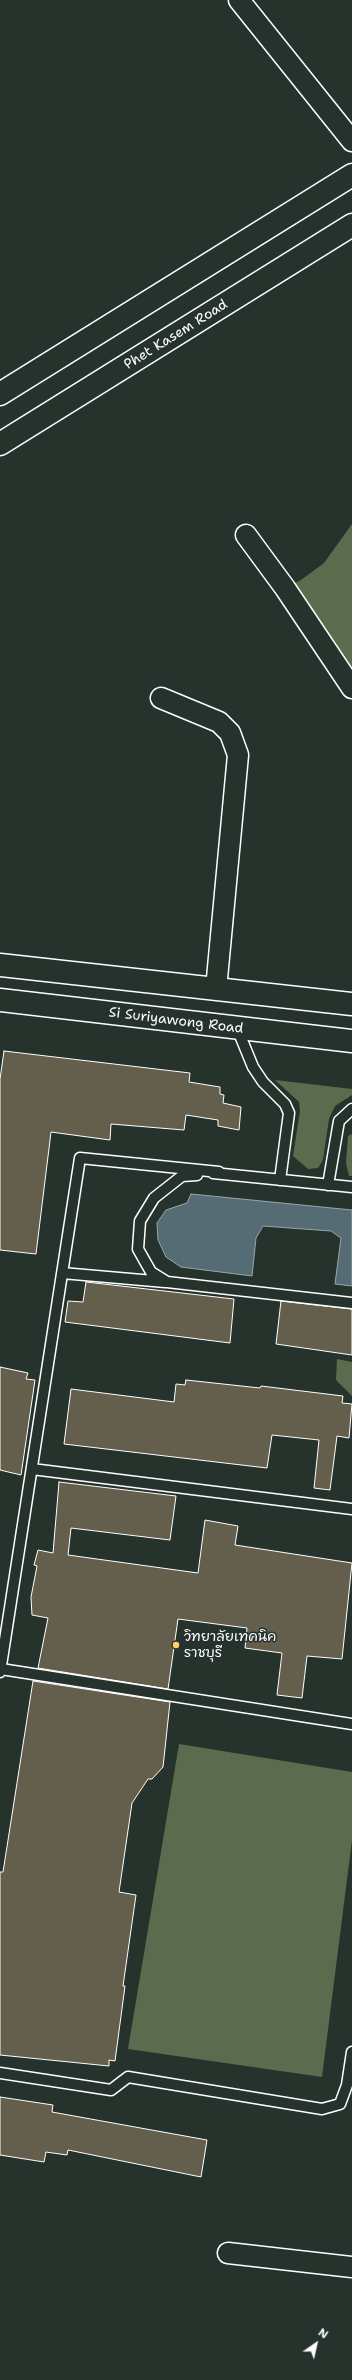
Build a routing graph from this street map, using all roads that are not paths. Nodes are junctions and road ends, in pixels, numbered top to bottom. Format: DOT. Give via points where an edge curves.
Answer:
graph roads {
  1 [pos="239,0"];
  2 [pos="352,141"];
  3 [pos="352,175"];
  4 [pos="352,225"];
  5 [pos="0,394"];
  6 [pos="0,444"];
  7 [pos="246,535"];
  8 [pos="352,688"];
  9 [pos="161,698"];
  10 [pos="0,965"];
  11 [pos="216,989"];
  12 [pos="0,1000"];
  13 [pos="352,1004"];
  14 [pos="238,1028"];
  15 [pos="352,1041"];
  16 [pos="352,1109"];
  17 [pos="219,1172"];
  18 [pos="280,1180"];
  19 [pos="328,1185"];
  20 [pos="352,1188"];
  21 [pos="62,1273"];
  22 [pos="167,1282"];
  23 [pos="352,1303"];
  24 [pos="32,1469"];
  25 [pos="352,1509"];
  26 [pos="0,1671"];
  27 [pos="352,1724"];
  28 [pos="352,2052"];
  29 [pos="0,2073"];
  30 [pos="228,2253"];
  31 [pos="352,2267"];
  1 -- 2 [label="street"];
  3 -- 5 [label="main road"];
  4 -- 6 [label="main road, Phet Kasem Road"];
  7 -- 8 [label="street"];
  9 -- 11 [label="street" via="219,722 230,732 238,755"];
  10 -- 11 [label="main road"];
  11 -- 13 [label="main road"];
  12 -- 14 [label="main road, Si Suriyawong Road"];
  14 -- 15 [label="main road, Si Suriyawong Road"];
  14 -- 18 [label="lane" via="253,1067 263,1082 285,1104 289,1113"];
  16 -- 19 [label="lane" via="339,1121"];
  17 -- 18 [label="lane"];
  17 -- 21 [label="lane" via="80,1158"];
  17 -- 22 [label="lane" via="182,1176 154,1198 140,1221 138,1249 151,1272"];
  18 -- 19 [label="lane"];
  19 -- 20 [label="lane"];
  21 -- 22 [label="lane"];
  21 -- 24 [label="lane"];
  22 -- 23 [label="lane"];
  24 -- 25 [label="lane"];
  24 -- 26 [label="lane"];
  26 -- 27 [label="lane"];
  28 -- 29 [label="lane" via="347,2086 340,2104 322,2109 128,2077 111,2090"];
  30 -- 31 [label="street"];
}
